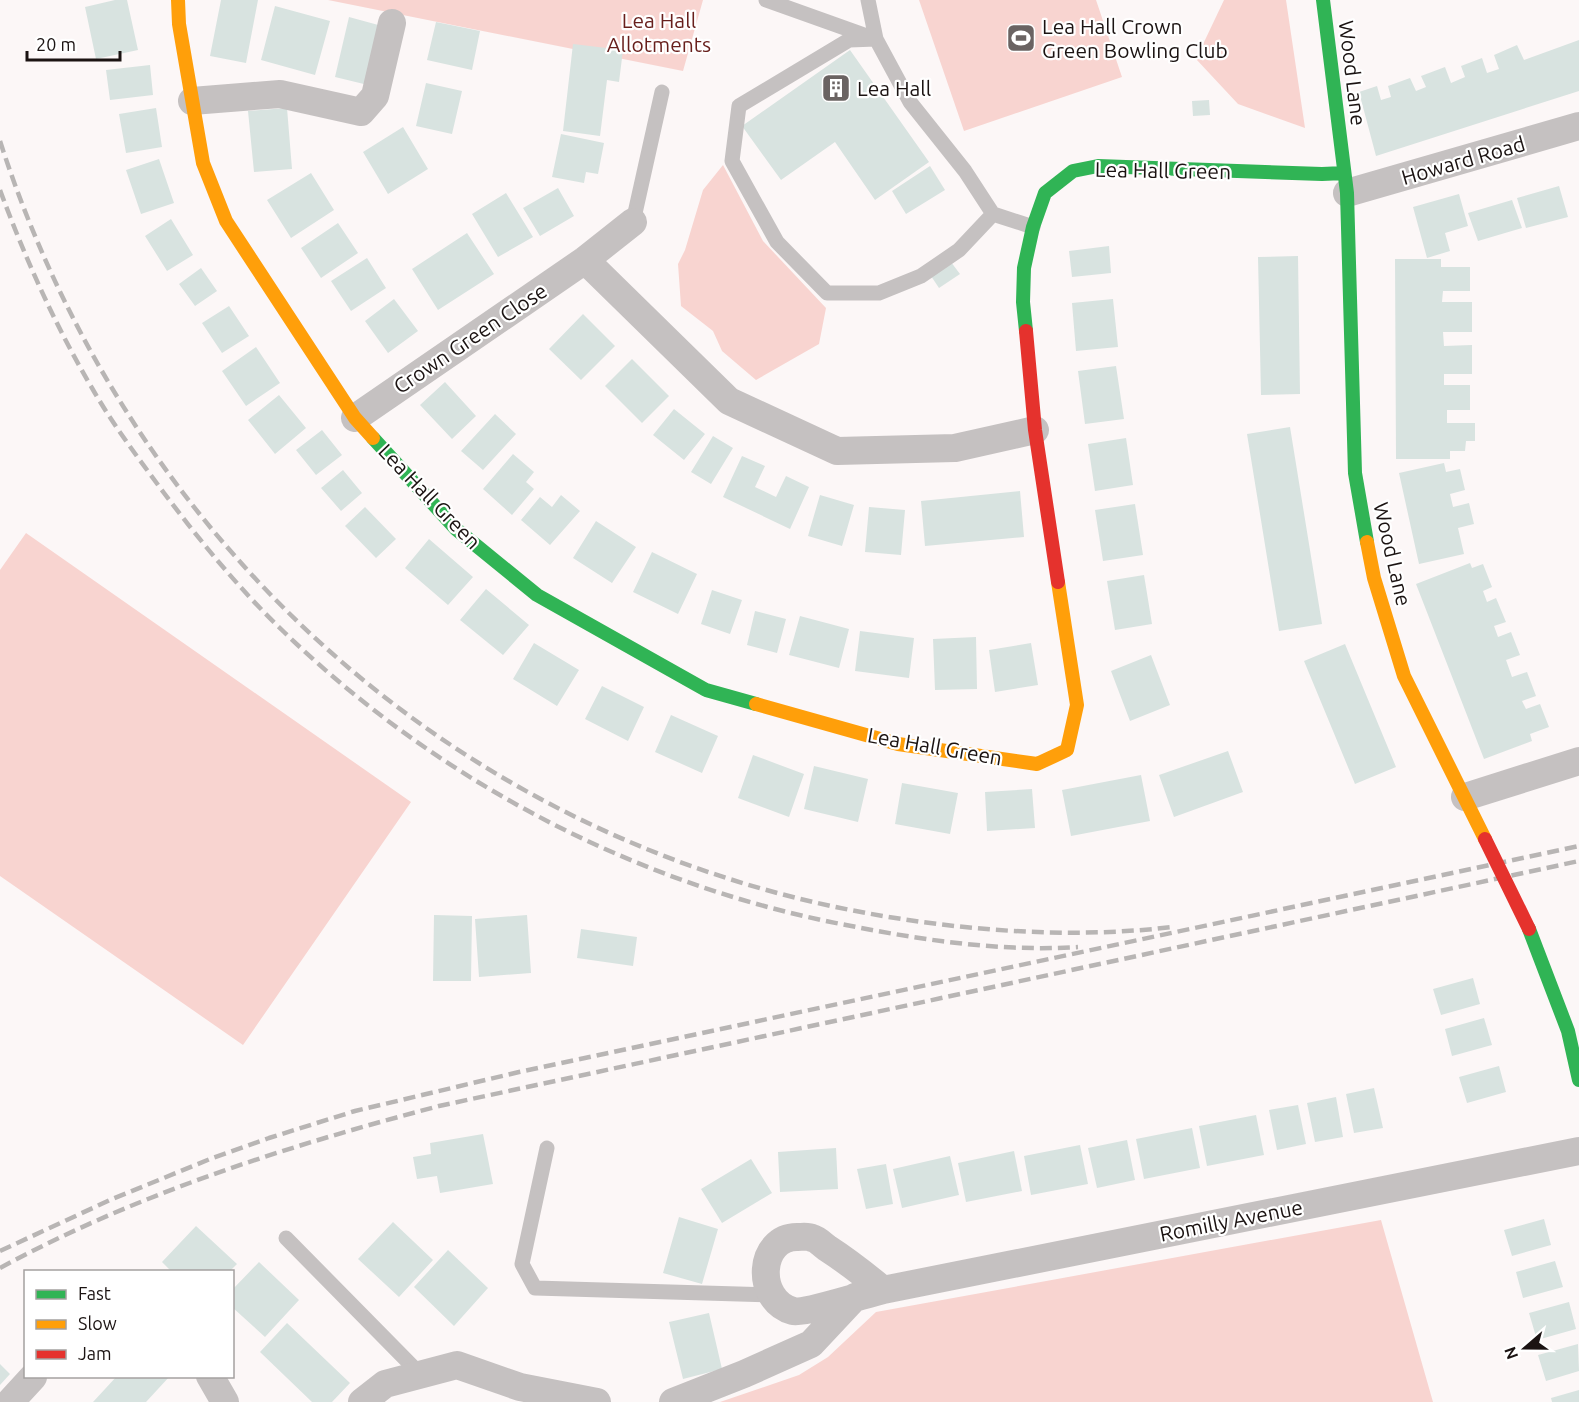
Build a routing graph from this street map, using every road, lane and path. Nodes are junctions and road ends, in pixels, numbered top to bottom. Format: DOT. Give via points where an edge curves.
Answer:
graph roads {
  1 [pos="178,0"];
  2 [pos="766,0"];
  3 [pos="868,0"];
  4 [pos="1323,0"];
  5 [pos="392,23"];
  6 [pos="876,39"];
  7 [pos="662,92"];
  8 [pos="192,101"];
  9 [pos="1579,126"];
  10 [pos="1346,183"];
  11 [pos="993,214"];
  12 [pos="633,222"];
  13 [pos="1033,227"];
  14 [pos="585,260"];
  15 [pos="355,418"];
  16 [pos="1035,430"];
  17 [pos="1579,761"];
  18 [pos="1465,797"];
  19 [pos="1573,1032"];
  20 [pos="1579,1080"];
  21 [pos="547,1148"];
  22 [pos="1579,1151"];
  23 [pos="286,1238"];
  24 [pos="869,1293"];
  25 [pos="770,1295"];
  26 [pos="421,1375"];
  27 [pos="32,1378"];
  28 [pos="211,1378"];
  29 [pos="11,1402"];
  30 [pos="225,1402"];
  31 [pos="362,1402"];
  32 [pos="597,1402"];
  33 [pos="673,1402"];
  1 -- 8 [label="street, Lea Hall Green"];
  2 -- 6 [label="lane"];
  3 -- 6 [label="lane"];
  4 -- 10 [label="street, Wood Lane"];
  5 -- 8 [label="street" via="375,96 361,112 280,94"];
  6 -- 11 [label="lane" via="910,102"];
  6 -- 11 [label="lane" via="849,40 740,106 732,161 777,242 827,293 879,293 921,276 959,250"];
  7 -- 12 [label="lane"];
  8 -- 15 [label="street, Lea Hall Green" via="203,163 226,221"];
  9 -- 10 [label="street, Howard Road"];
  10 -- 13 [label="street, Lea Hall Green" via="1322,174 1098,166 1073,171 1045,193"];
  10 -- 18 [label="street, Wood Lane" via="1355,473 1374,578 1404,676"];
  11 -- 13 [label="lane"];
  12 -- 14 [label="street, Crown Green Close"];
  13 -- 16 [label="street, Lea Hall Green" via="1024,268 1023,302"];
  14 -- 15 [label="street, Crown Green Close"];
  14 -- 16 [label="street" via="729,401 837,451 955,448"];
  15 -- 16 [label="street, Lea Hall Green" via="456,529 537,595 706,690 898,744 1036,764 1067,750 1077,705"];
  17 -- 18 [label="street"];
  18 -- 19 [label="street, Wood Lane, bridge" via="1529,929"];
  19 -- 20 [label="street, Wood Lane"];
  21 -- 25 [label="lane" via="522,1264 535,1288"];
  22 -- 24 [label="street, Romilly Avenue"];
  23 -- 26 [label="lane"];
  24 -- 25 [label="street, Romilly Avenue" via="793,1311"];
  24 -- 25 [label="street" via="855,1268 812,1237 787,1237 773,1246 764,1276"];
  24 -- 33 [label="street" via="811,1344"];
  26 -- 31 [label="street" via="385,1384"];
  26 -- 32 [label="street" via="457,1365 520,1387"];
  27 -- 29 [label="street"];
  28 -- 30 [label="street"];
}
